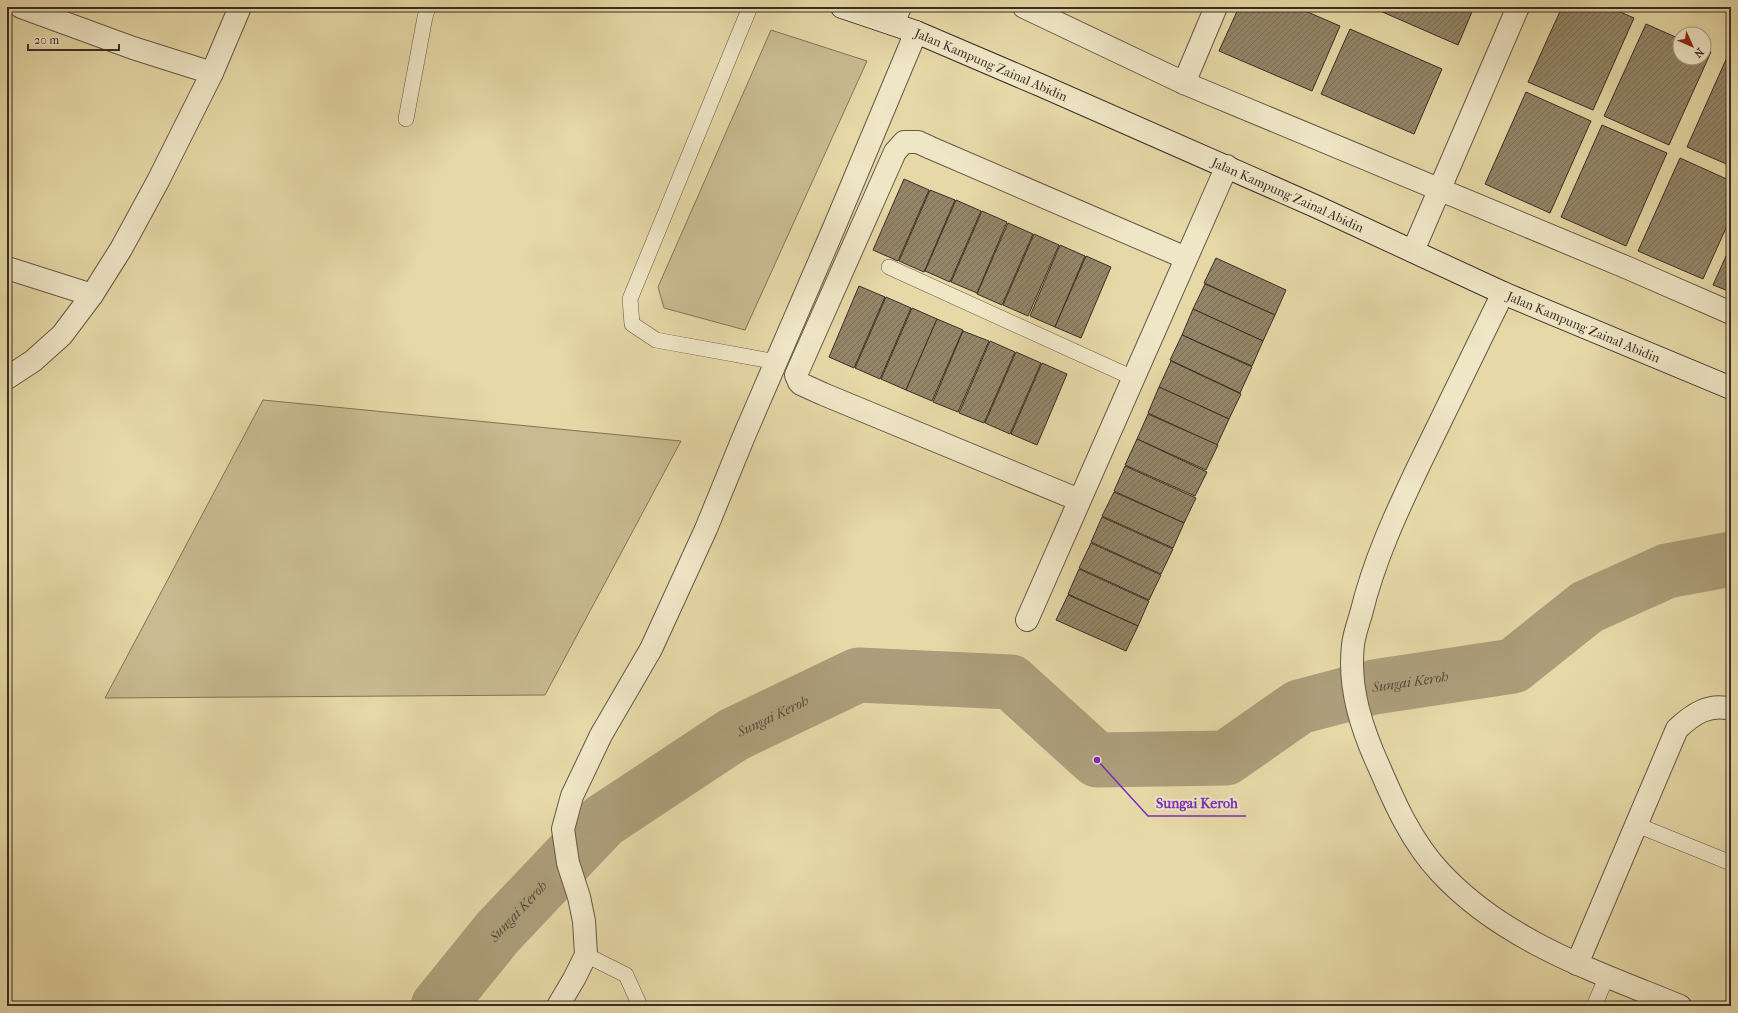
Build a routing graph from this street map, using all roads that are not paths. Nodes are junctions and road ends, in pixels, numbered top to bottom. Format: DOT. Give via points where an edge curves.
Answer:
graph roads {
  1 [pos="21,7"];
  2 [pos="240,7"];
  3 [pos="428,7"];
  4 [pos="750,7"];
  5 [pos="842,7"];
  6 [pos="1024,7"];
  7 [pos="1216,7"];
  8 [pos="1518,7"];
  9 [pos="896,15"];
  10 [pos="916,32"];
  11 [pos="212,73"];
  12 [pos="1184,83"];
  13 [pos="406,119"];
  14 [pos="1226,166"];
  15 [pos="1439,190"];
  16 [pos="1413,251"];
  17 [pos="1186,258"];
  18 [pos="889,267"];
  19 [pos="7,268"];
  20 [pos="1503,293"];
  21 [pos="92,295"];
  22 [pos="1731,314"];
  23 [pos="777,362"];
  24 [pos="7,378"];
  25 [pos="1133,378"];
  26 [pos="1731,388"];
  27 [pos="1080,500"];
  28 [pos="1027,620"];
  29 [pos="1731,710"];
  30 [pos="1636,824"];
  31 [pos="1731,863"];
  32 [pos="586,956"];
  33 [pos="1577,964"];
  34 [pos="1607,976"];
  35 [pos="558,1006"];
  36 [pos="640,1006"];
  37 [pos="1594,1006"];
  38 [pos="1680,1006"];
  1 -- 11 [label="street" via="111,41"];
  2 -- 11 [label="street"];
  3 -- 13 [label="lane"];
  4 -- 23 [label="lane" via="630,299 632,324 656,340"];
  5 -- 9 [label="street, Jalan Kampung Zainal Abidin"];
  6 -- 12 [label="street"];
  7 -- 12 [label="street"];
  8 -- 15 [label="street"];
  9 -- 10 [label="street, Jalan Kampung Zainal Abidin"];
  10 -- 14 [label="street, Jalan Kampung Zainal Abidin"];
  10 -- 23 [label="street"];
  11 -- 21 [label="street" via="129,235"];
  12 -- 15 [label="street"];
  14 -- 16 [label="street, Jalan Kampung Zainal Abidin"];
  14 -- 17 [label="street"];
  15 -- 16 [label="street"];
  15 -- 22 [label="street" via="1628,268"];
  16 -- 20 [label="street, Jalan Kampung Zainal Abidin"];
  17 -- 25 [label="street"];
  17 -- 27 [label="street" via="918,142 904,142 895,152 796,375 801,384 823,394"];
  18 -- 25 [label="lane"];
  19 -- 21 [label="street"];
  20 -- 26 [label="street, Jalan Kampung Zainal Abidin"];
  20 -- 33 [label="street" via="1384,540 1368,583 1353,644 1352,675 1358,712 1394,803 1438,870 1470,901 1495,920"];
  21 -- 24 [label="street" via="62,335 33,361"];
  23 -- 32 [label="street" via="654,643 601,735 572,796 564,829 568,863 584,921"];
  25 -- 27 [label="street"];
  27 -- 28 [label="street"];
  29 -- 30 [label="street" via="1711,708 1692,715 1677,728"];
  30 -- 31 [label="lane"];
  30 -- 33 [label="street"];
  32 -- 35 [label="street"];
  32 -- 36 [label="lane" via="626,975"];
  33 -- 34 [label="street"];
  34 -- 37 [label="lane"];
  34 -- 38 [label="street"];
}
